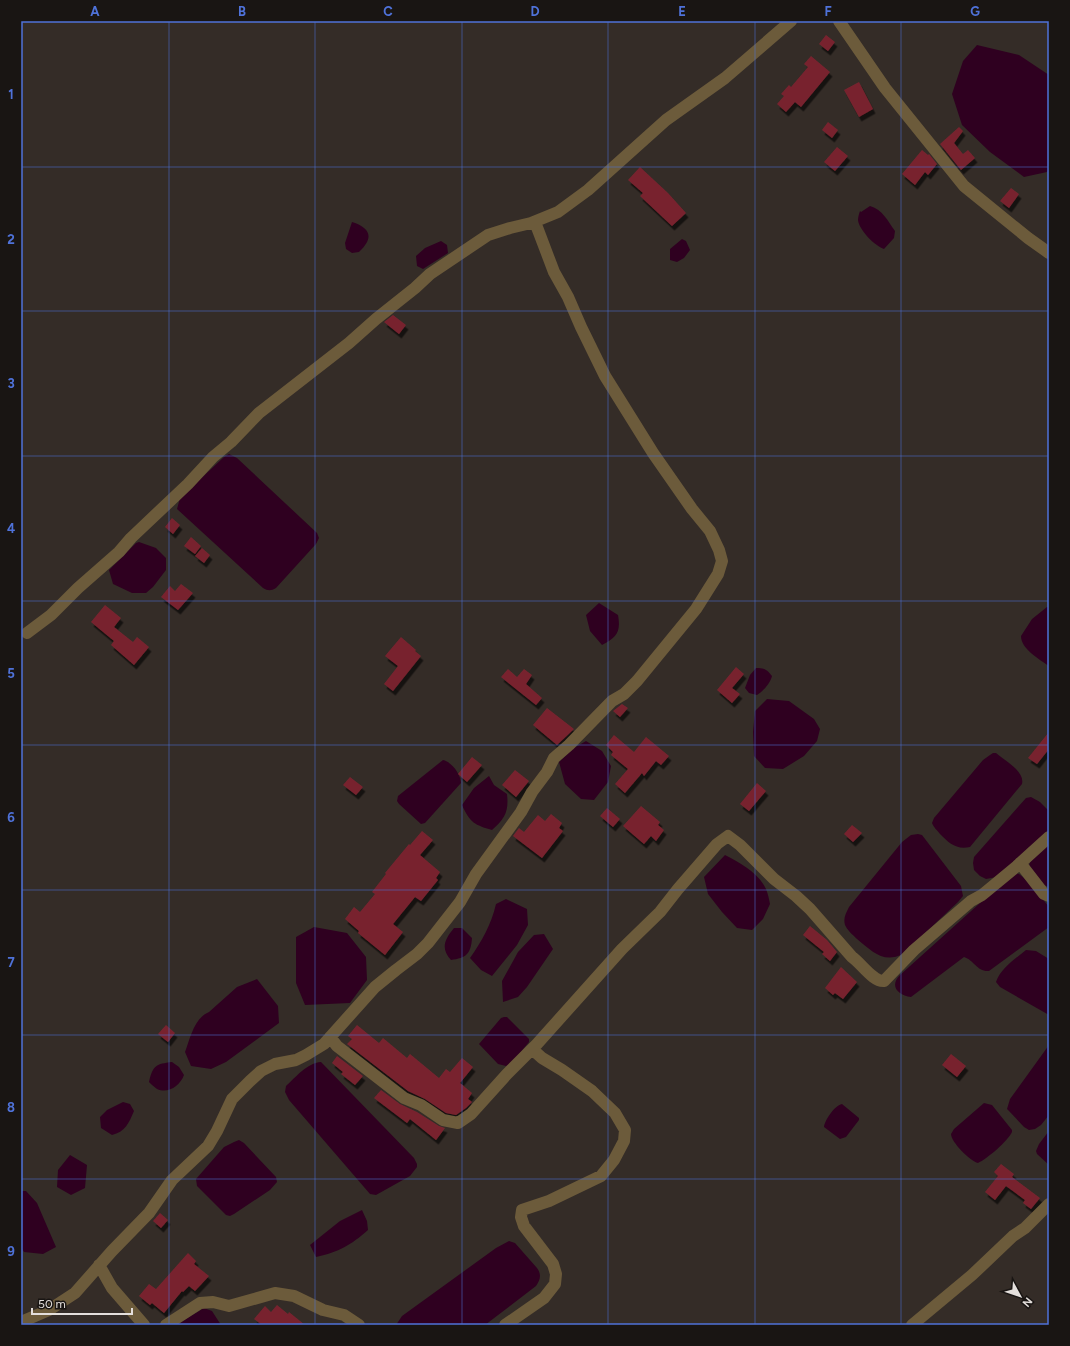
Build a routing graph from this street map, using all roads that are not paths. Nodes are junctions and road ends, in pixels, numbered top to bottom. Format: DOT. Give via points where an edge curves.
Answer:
graph roads {
  1 [pos="791,21"];
  2 [pos="839,21"];
  3 [pos="535,222"];
  4 [pos="1049,253"];
  5 [pos="27,633"];
  6 [pos="1049,838"];
  7 [pos="1020,863"];
  8 [pos="1049,896"];
  9 [pos="330,1037"];
  10 [pos="532,1049"];
  11 [pos="1049,1204"];
  12 [pos="99,1265"];
  13 [pos="21,1322"];
  14 [pos="144,1325"];
  15 [pos="166,1325"];
  16 [pos="359,1325"];
  17 [pos="505,1325"];
  18 [pos="912,1325"];
  1 -- 3 [label="street" via="725,78 666,120 588,190 558,212"];
  2 -- 4 [label="street" via="885,88 964,186"];
  3 -- 5 [label="street" via="488,235 430,274 349,343 259,412 119,552 51,615"];
  3 -- 9 [label="street" via="554,272 606,376 660,464 710,531 722,561 718,574 696,609 637,681 624,694 612,701 554,758 521,812 428,943 375,988"];
  6 -- 7 [label="street"];
  7 -- 8 [label="street" via="1044,894"];
  7 -- 10 [label="street" via="914,950 884,981 880,982 852,957 810,909 728,836 717,844 660,912 622,949"];
  9 -- 10 [label="street" via="337,1046 404,1098 419,1104 443,1120 455,1123 470,1114"];
  9 -- 12 [label="street" via="324,1044 296,1060 275,1064 261,1071 241,1089 232,1099 208,1146 172,1180 149,1213"];
  10 -- 17 [label="street" via="592,1091 615,1113 625,1130 624,1141 614,1160 601,1176 549,1201 522,1210 524,1226 552,1264 556,1274 555,1284 544,1298"];
  11 -- 18 [label="street" via="972,1275"];
  12 -- 13 [label="street" via="75,1293 49,1310"];
  12 -- 14 [label="street" via="112,1288"];
  15 -- 16 [label="street" via="200,1303 213,1302 229,1306 275,1293 294,1296 322,1310 344,1315"];
}
